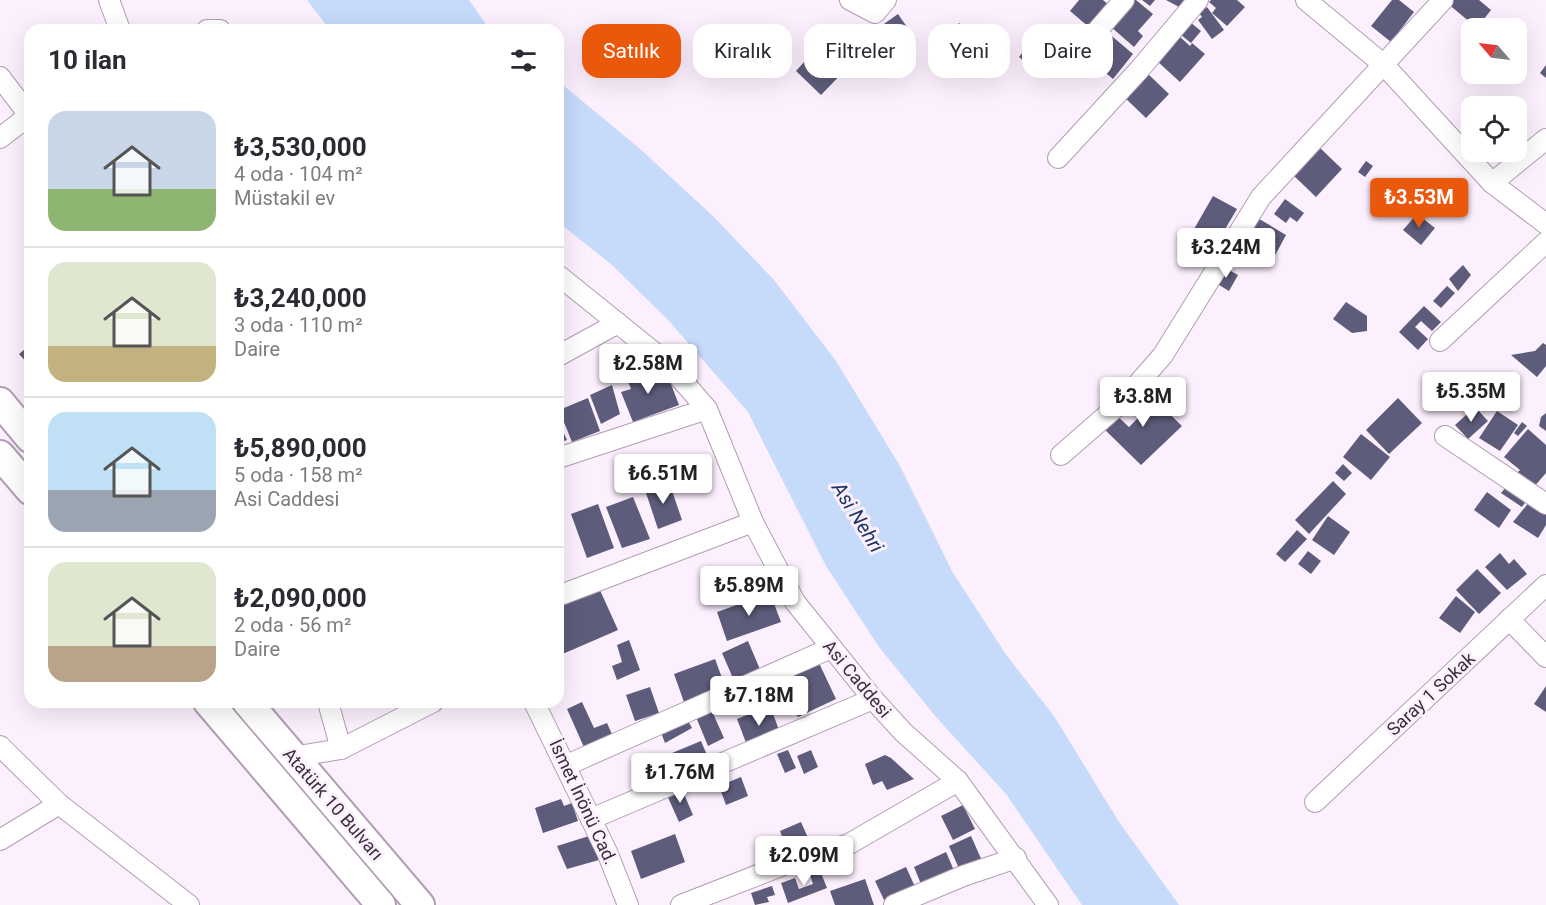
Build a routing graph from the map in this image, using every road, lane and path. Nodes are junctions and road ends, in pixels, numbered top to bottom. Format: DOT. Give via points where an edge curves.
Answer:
graph roads {
  1 [pos="109,0"];
  2 [pos="850,0"];
  3 [pos="886,0"];
  4 [pos="1124,0"];
  5 [pos="1198,0"];
  6 [pos="1306,0"];
  7 [pos="1443,0"];
  8 [pos="1327,6"];
  9 [pos="118,24"];
  10 [pos="1103,24"];
  11 [pos="1384,65"];
  12 [pos="0,77"];
  13 [pos="24,107"];
  14 [pos="24,120"];
  15 [pos="0,138"];
  16 [pos="1546,139"];
  17 [pos="1058,158"];
  18 [pos="1492,183"];
  19 [pos="1546,224"];
  20 [pos="1546,242"];
  21 [pos="564,280"];
  22 [pos="618,323"];
  23 [pos="1440,341"];
  24 [pos="564,353"];
  25 [pos="0,402"];
  26 [pos="707,409"];
  27 [pos="24,431"];
  28 [pos="1445,436"];
  29 [pos="0,455"];
  30 [pos="1061,455"];
  31 [pos="564,456"];
  32 [pos="24,483"];
  33 [pos="1546,504"];
  34 [pos="753,522"];
  35 [pos="1546,585"];
  36 [pos="564,594"];
  37 [pos="1509,618"];
  38 [pos="831,648"];
  39 [pos="1546,657"];
  40 [pos="873,699"];
  41 [pos="213,708"];
  42 [pos="252,708"];
  43 [pos="330,708"];
  44 [pos="421,708"];
  45 [pos="537,708"];
  46 [pos="2,748"];
  47 [pos="341,749"];
  48 [pos="292,757"];
  49 [pos="567,765"];
  50 [pos="958,781"];
  51 [pos="1316,802"];
  52 [pos="59,804"];
  53 [pos="591,819"];
  54 [pos="0,840"];
  55 [pos="1016,858"];
  56 [pos="626,904"];
  57 [pos="189,905"];
  58 [pos="381,905"];
  59 [pos="420,905"];
  60 [pos="681,905"];
  61 [pos="894,905"];
  62 [pos="1048,905"];
  1 -- 9 [label="street"];
  2 -- 3 [label="street" via="875,13"];
  4 -- 10 [label="street"];
  5 -- 17 [label="street"];
  6 -- 8 [label="street"];
  7 -- 11 [label="street"];
  8 -- 11 [label="street"];
  11 -- 18 [label="street"];
  11 -- 30 [label="street" via="1261,197 1163,355 1123,401"];
  12 -- 13 [label="street"];
  14 -- 15 [label="street"];
  16 -- 18 [label="street"];
  18 -- 19 [label="street"];
  20 -- 23 [label="street"];
  21 -- 22 [label="street, Asi Caddesi"];
  22 -- 24 [label="street"];
  22 -- 26 [label="street, Asi Caddesi" via="666,362"];
  25 -- 27 [label="highway"];
  26 -- 31 [label="street"];
  26 -- 34 [label="street, Asi Caddesi"];
  28 -- 33 [label="street"];
  29 -- 32 [label="highway"];
  34 -- 36 [label="street"];
  34 -- 38 [label="street, Asi Caddesi" via="795,602"];
  35 -- 37 [label="street, Saray 1 Sokak"];
  37 -- 39 [label="street"];
  37 -- 51 [label="street, Saray 1 Sokak"];
  38 -- 40 [label="street, Asi Caddesi"];
  38 -- 49 [label="street"];
  40 -- 50 [label="street, Asi Caddesi"];
  40 -- 53 [label="street"];
  41 -- 58 [label="highway, Atatürk 10 Bulvarı"];
  42 -- 48 [label="highway, Atatürk 10 Bulvarı"];
  43 -- 47 [label="street"];
  44 -- 47 [label="street"];
  45 -- 49 [label="street, İsmet İnönü Cad."];
  46 -- 52 [label="street"];
  47 -- 48 [label="street"];
  48 -- 59 [label="highway, Atatürk 10 Bulvarı"];
  49 -- 53 [label="street, İsmet İnönü Cad."];
  50 -- 55 [label="street, Asi Caddesi"];
  50 -- 60 [label="street" via="849,843"];
  52 -- 54 [label="street"];
  52 -- 57 [label="street"];
  53 -- 56 [label="street, İsmet İnönü Cad."];
  55 -- 61 [label="street"];
  55 -- 62 [label="street, Asi Caddesi"];
}
